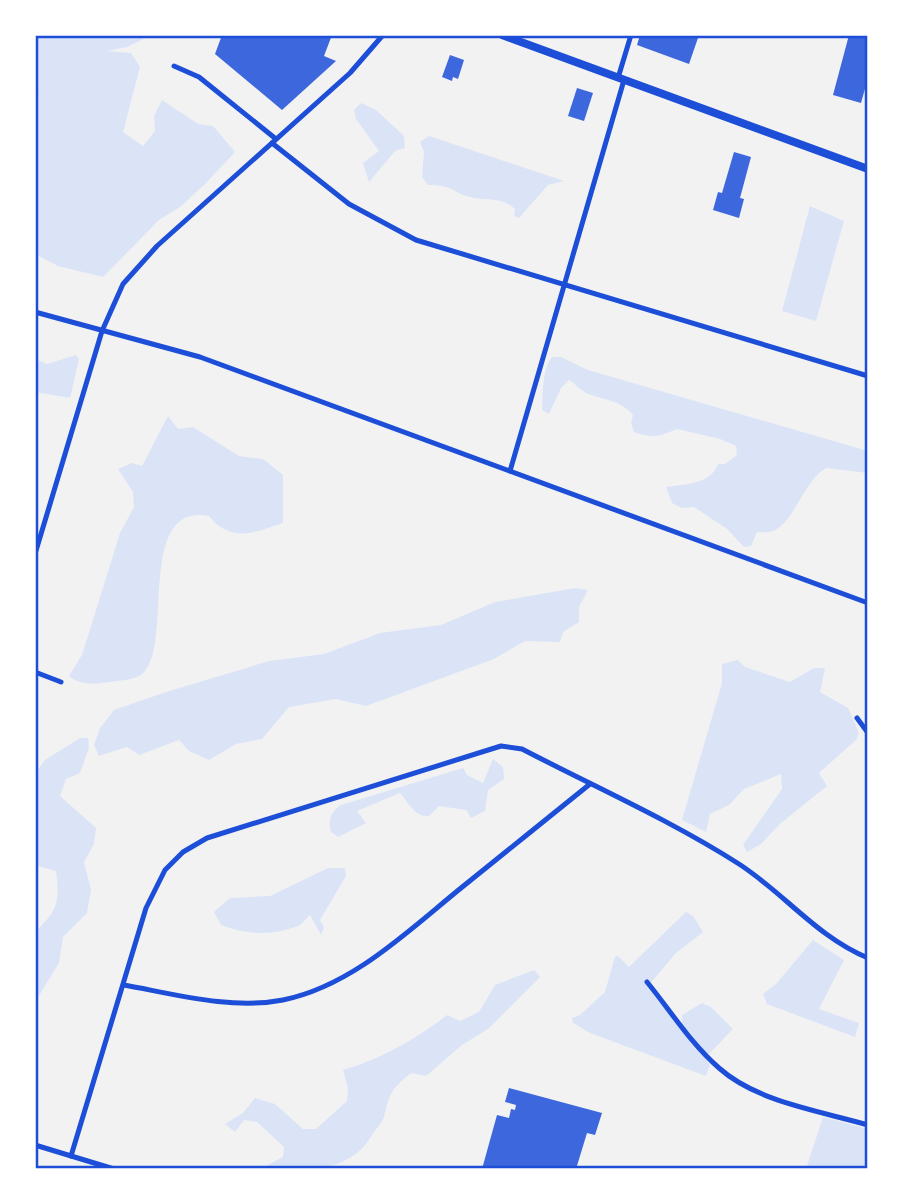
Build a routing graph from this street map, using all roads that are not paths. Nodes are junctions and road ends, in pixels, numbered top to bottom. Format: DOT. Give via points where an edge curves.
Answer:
graph roads {
  1 [pos="383,35"];
  2 [pos="502,35"];
  3 [pos="631,35"];
  4 [pos="174,66"];
  5 [pos="621,79"];
  6 [pos="274,141"];
  7 [pos="868,169"];
  8 [pos="565,286"];
  9 [pos="35,312"];
  10 [pos="102,331"];
  11 [pos="868,376"];
  12 [pos="510,471"];
  13 [pos="35,554"];
  14 [pos="868,603"];
  15 [pos="35,672"];
  16 [pos="61,682"];
  17 [pos="857,718"];
  18 [pos="868,733"];
  19 [pos="590,784"];
  20 [pos="868,958"];
  21 [pos="647,982"];
  22 [pos="124,985"];
  23 [pos="868,1125"];
  24 [pos="35,1145"];
  25 [pos="71,1156"];
  26 [pos="114,1169"];
  1 -- 6 [label="street" via="350,73"];
  2 -- 5 [label="main road"];
  3 -- 5 [label="street"];
  4 -- 6 [label="street" via="202,79"];
  5 -- 7 [label="main road"];
  5 -- 8 [label="street"];
  6 -- 8 [label="street" via="349,204 396,232"];
  6 -- 10 [label="street" via="137,266 117,293"];
  8 -- 11 [label="street"];
  8 -- 12 [label="street"];
  9 -- 10 [label="street"];
  10 -- 12 [label="street" via="200,358"];
  10 -- 13 [label="street"];
  12 -- 14 [label="street"];
  15 -- 16 [label="street"];
  17 -- 18 [label="street"];
  19 -- 20 [label="street" via="737,863 829,937"];
  19 -- 22 [label="street" via="390,944 330,983 282,1000 255,1003"];
  19 -- 22 [label="street" via="522,749 501,746 207,838 183,852 154,888"];
  21 -- 23 [label="street" via="705,1054 746,1086"];
  22 -- 25 [label="street"];
  24 -- 25 [label="street"];
  25 -- 26 [label="street"];
}
